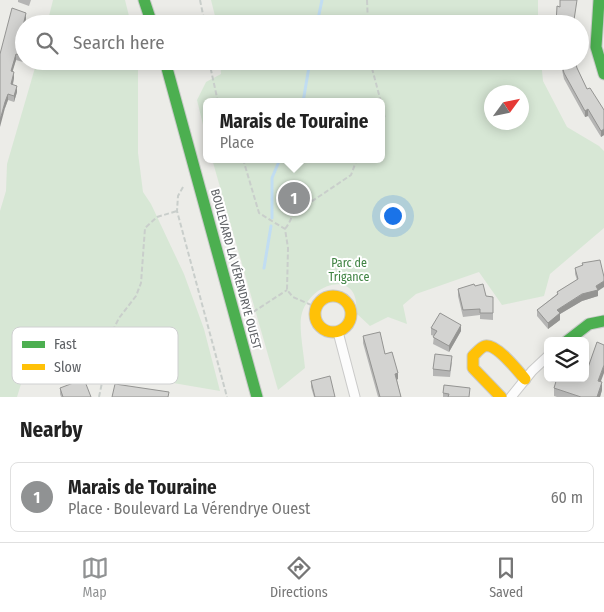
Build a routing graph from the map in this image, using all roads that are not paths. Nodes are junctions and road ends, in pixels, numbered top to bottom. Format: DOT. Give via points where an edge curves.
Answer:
graph roads {
  1 [pos="144,0"];
  2 [pos="150,0"];
  3 [pos="599,0"];
  4 [pos="149,15"];
  5 [pos="154,15"];
  6 [pos="167,70"];
  7 [pos="604,74"];
  8 [pos="604,322"];
  9 [pos="338,332"];
  10 [pos="572,337"];
  11 [pos="544,360"];
  12 [pos="525,379"];
  13 [pos="257,397"];
  14 [pos="355,397"];
  15 [pos="501,397"];
  16 [pos="511,397"];
  1 -- 4 [label="main road"];
  2 -- 5 [label="main road"];
  3 -- 7 [label="main road" via="594,45"];
  6 -- 13 [label="main road, BOULEVARD LA VÉRENDRYE OUEST"];
  8 -- 10 [label="main road" via="589,324"];
  9 -- 9 [label="main road" via="326,331 317,324 316,307 323,298 335,296 346,302 351,313 348,324"];
  9 -- 14 [label="street"];
  11 -- 12 [label="street"];
  12 -- 15 [label="main road" via="496,348 489,345 477,350 473,356 473,368"];
  12 -- 16 [label="street"];
}
